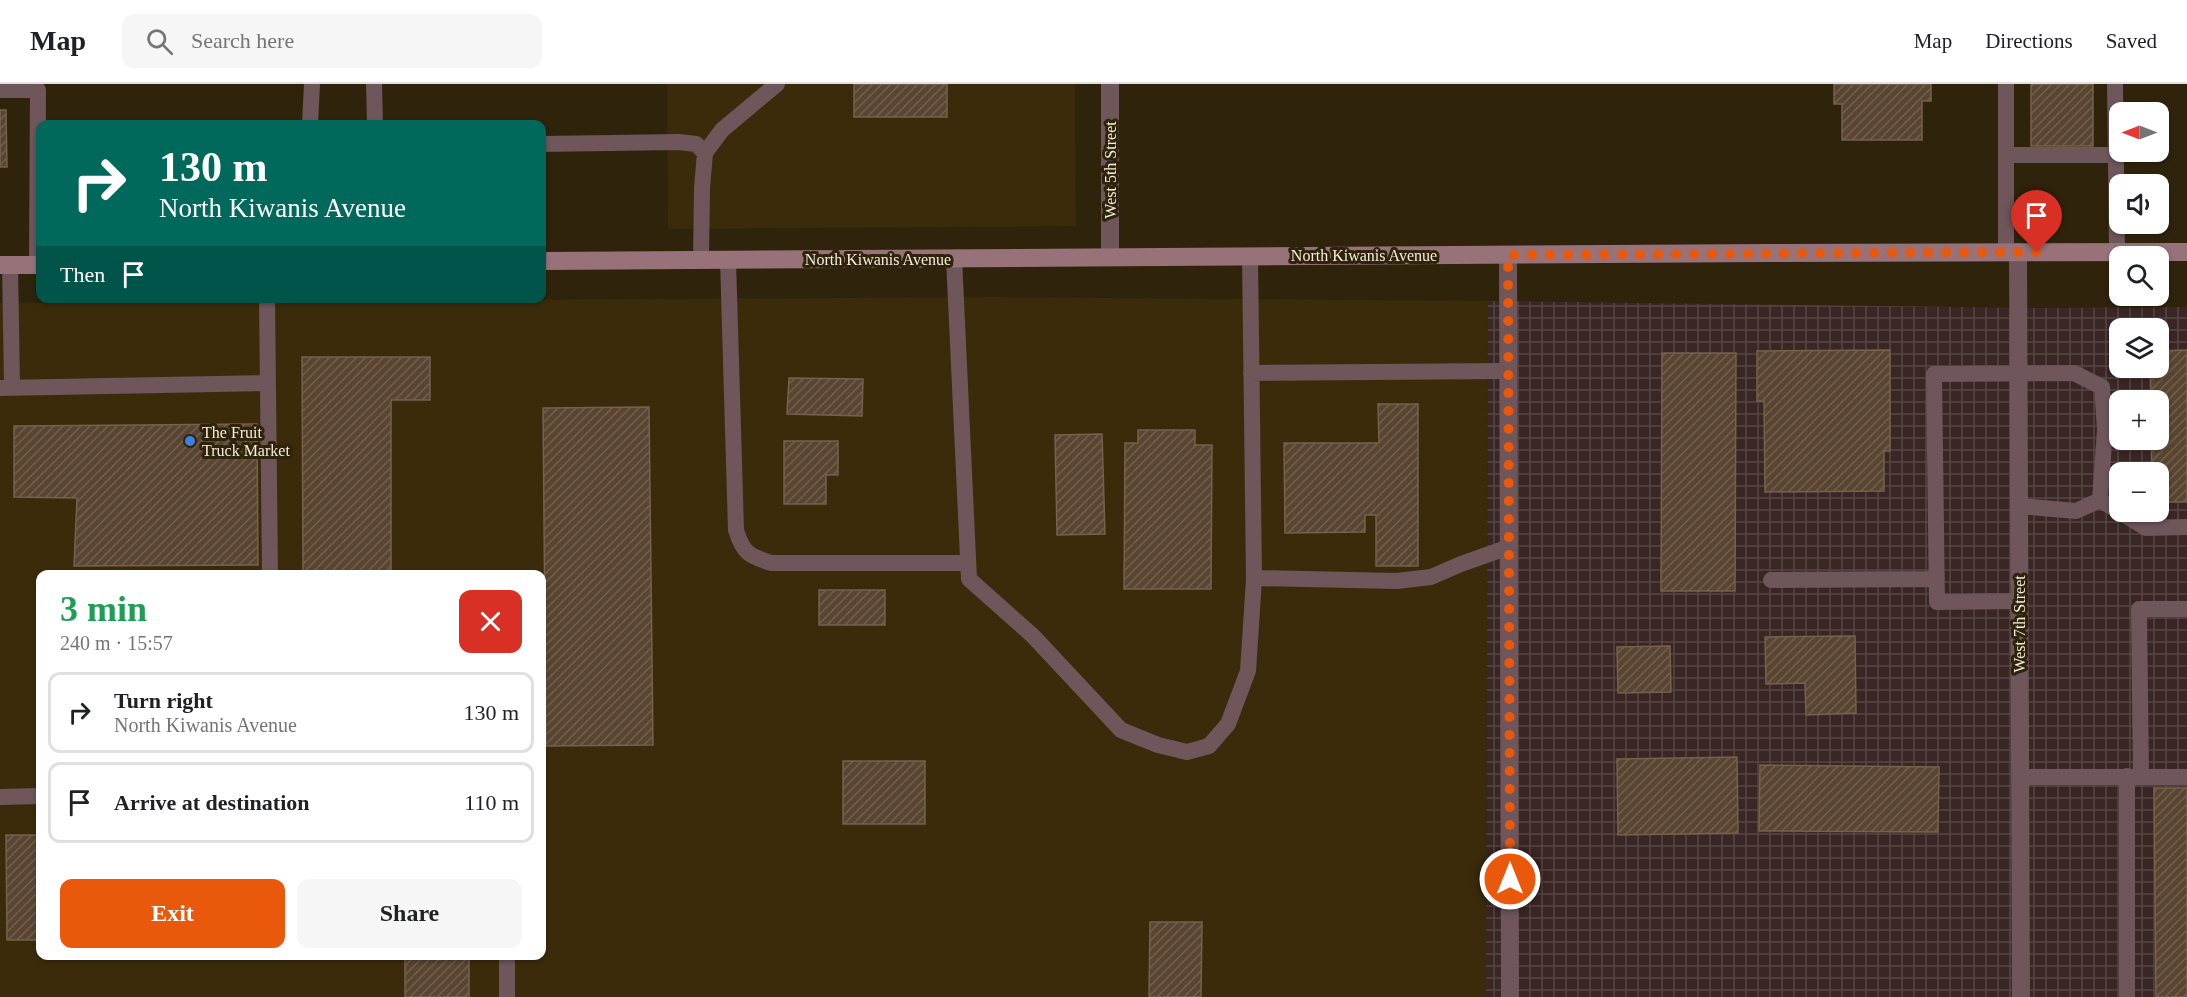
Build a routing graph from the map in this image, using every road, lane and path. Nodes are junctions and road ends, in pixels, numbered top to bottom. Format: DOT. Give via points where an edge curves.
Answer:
graph roads {
  1 [pos="312,84"];
  2 [pos="374,84"];
  3 [pos="777,84"];
  4 [pos="1110,84"];
  5 [pos="2006,84"];
  6 [pos="2115,84"];
  7 [pos="0,90"];
  8 [pos="2115,102"];
  9 [pos="38,120"];
  10 [pos="309,120"];
  11 [pos="375,120"];
  12 [pos="546,144"];
  13 [pos="705,153"];
  14 [pos="2006,154"];
  15 [pos="2109,155"];
  16 [pos="2116,162"];
  17 [pos="2117,246"];
  18 [pos="2012,252"];
  19 [pos="2109,252"];
  20 [pos="2169,252"];
  21 [pos="2187,252"];
  22 [pos="1508,255"];
  23 [pos="1250,256"];
  24 [pos="1110,257"];
  25 [pos="954,258"];
  26 [pos="701,260"];
  27 [pos="728,260"];
  28 [pos="546,261"];
  29 [pos="5,265"];
  30 [pos="36,265"];
  31 [pos="267,303"];
  32 [pos="1508,371"];
  33 [pos="2018,372"];
  34 [pos="1251,373"];
  35 [pos="267,383"];
  36 [pos="6,388"];
  37 [pos="2100,500"];
  38 [pos="2019,506"];
  39 [pos="2187,527"];
  40 [pos="1509,547"];
  41 [pos="968,563"];
  42 [pos="270,570"];
  43 [pos="1254,578"];
  44 [pos="1937,579"];
  45 [pos="1771,580"];
  46 [pos="2019,601"];
  47 [pos="2187,609"];
  48 [pos="2134,776"];
  49 [pos="2020,777"];
  50 [pos="2187,777"];
  51 [pos="36,796"];
  52 [pos="0,797"];
  53 [pos="507,960"];
  54 [pos="507,997"];
  55 [pos="1510,997"];
  56 [pos="2021,997"];
  57 [pos="2127,997"];
  1 -- 10 [label="lane"];
  2 -- 11 [label="lane"];
  3 -- 13 [label="lane" via="722,130"];
  4 -- 24 [label="street, West 5th Street"];
  5 -- 14 [label="lane"];
  6 -- 8 [label="lane"];
  7 -- 9 [label="lane" via="38,90"];
  12 -- 13 [label="lane" via="680,142 696,144"];
  13 -- 26 [label="lane"];
  14 -- 15 [label="lane"];
  14 -- 18 [label="lane"];
  16 -- 17 [label="lane"];
  18 -- 19 [label="main road, North Kiwanis Avenue"];
  18 -- 22 [label="main road, North Kiwanis Avenue"];
  18 -- 33 [label="street, West 7th Street"];
  20 -- 21 [label="main road, North Kiwanis Avenue"];
  22 -- 23 [label="main road, North Kiwanis Avenue"];
  22 -- 32 [label="street"];
  23 -- 24 [label="main road, North Kiwanis Avenue"];
  23 -- 34 [label="lane"];
  24 -- 25 [label="main road, North Kiwanis Avenue"];
  25 -- 27 [label="main road, North Kiwanis Avenue"];
  25 -- 41 [label="lane"];
  26 -- 27 [label="main road, North Kiwanis Avenue"];
  26 -- 28 [label="main road, North Kiwanis Avenue"];
  27 -- 41 [label="lane" via="736,531 742,548 771,563"];
  29 -- 30 [label="main road"];
  29 -- 36 [label="lane"];
  31 -- 35 [label="lane"];
  32 -- 34 [label="lane"];
  32 -- 40 [label="street"];
  33 -- 37 [label="lane" via="2074,373 2102,387"];
  33 -- 38 [label="street, West 7th Street"];
  33 -- 44 [label="lane" via="1934,374"];
  34 -- 43 [label="lane"];
  35 -- 36 [label="lane"];
  35 -- 42 [label="lane"];
  37 -- 38 [label="lane" via="2076,511"];
  37 -- 39 [label="lane" via="2146,528"];
  38 -- 46 [label="street, West 7th Street"];
  40 -- 43 [label="lane" via="1431,577 1397,581"];
  40 -- 55 [label="street"];
  41 -- 43 [label="lane" via="969,579 1033,636 1121,730 1187,752 1209,746 1228,724 1248,671"];
  44 -- 45 [label="lane"];
  44 -- 46 [label="lane" via="1937,602"];
  46 -- 49 [label="street, West 7th Street"];
  47 -- 48 [label="lane" via="2139,609"];
  48 -- 49 [label="lane"];
  48 -- 50 [label="lane"];
  48 -- 57 [label="lane"];
  49 -- 56 [label="street, West 7th Street"];
  51 -- 52 [label="lane"];
  53 -- 54 [label="lane"];
}
